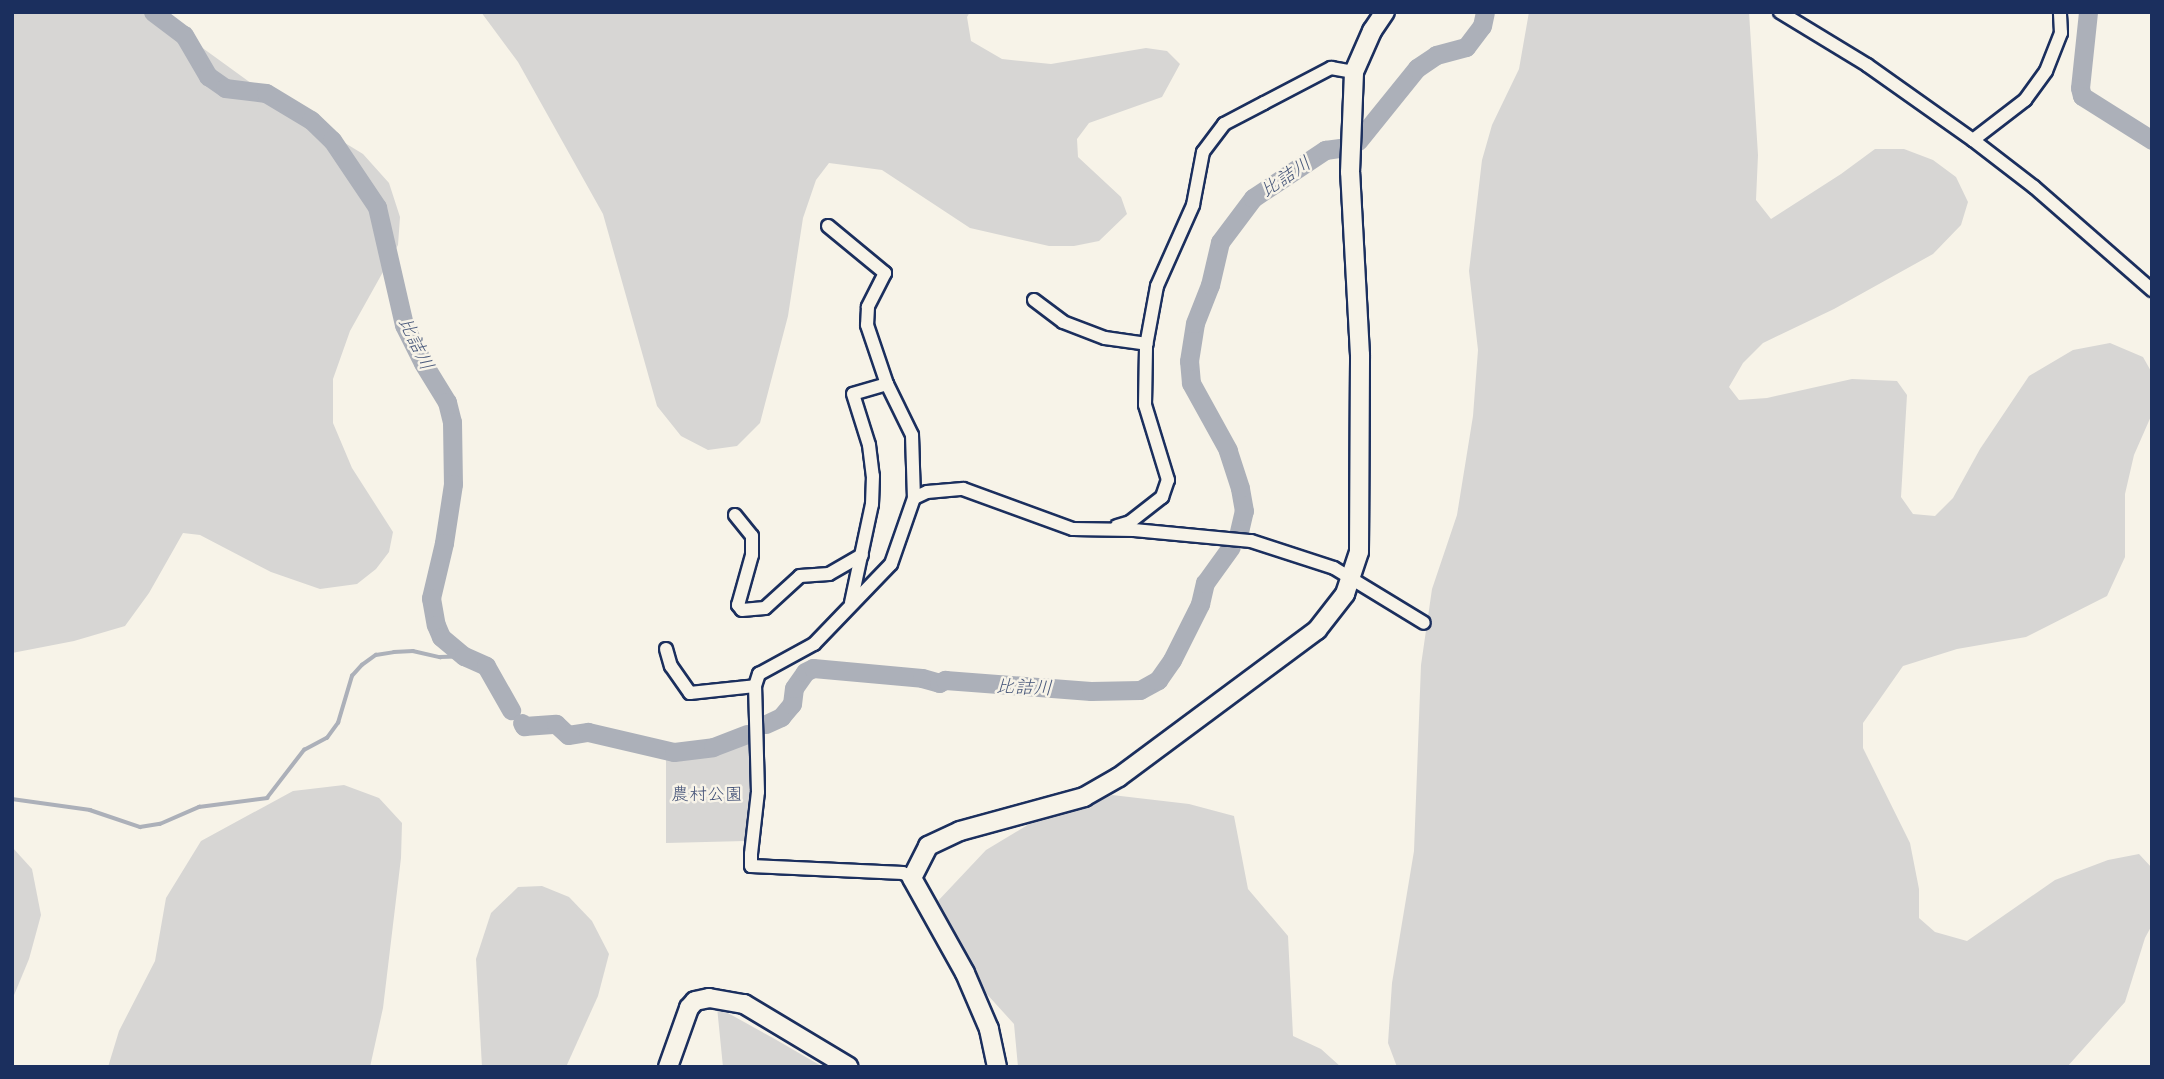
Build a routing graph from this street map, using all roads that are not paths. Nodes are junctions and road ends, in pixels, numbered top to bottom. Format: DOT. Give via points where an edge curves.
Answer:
graph roads {
  1 [pos="1385,12"];
  2 [pos="1780,12"];
  3 [pos="2060,12"];
  4 [pos="1354,72"];
  5 [pos="1973,140"];
  6 [pos="828,226"];
  7 [pos="2152,290"];
  8 [pos="1034,300"];
  9 [pos="1147,344"];
  10 [pos="887,384"];
  11 [pos="914,498"];
  12 [pos="735,515"];
  13 [pos="1107,530"];
  14 [pos="862,555"];
  15 [pos="1351,577"];
  16 [pos="851,604"];
  17 [pos="1424,624"];
  18 [pos="666,649"];
  19 [pos="755,686"];
  20 [pos="912,878"];
  21 [pos="668,1067"];
  22 [pos="849,1067"];
  23 [pos="997,1067"];
  1 -- 4 [label="street"];
  2 -- 5 [label="street" via="1867,65"];
  3 -- 5 [label="street" via="2061,33 2046,71 2025,100"];
  4 -- 9 [label="street" via="1331,68 1224,124 1213,137 1203,152 1193,205 1157,286"];
  4 -- 15 [label="street" via="1350,172 1360,355 1359,552"];
  5 -- 7 [label="street"];
  6 -- 10 [label="street" via="886,273 868,307 867,325"];
  8 -- 9 [label="street" via="1063,322 1105,338"];
  9 -- 13 [label="street" via="1145,405 1168,480 1162,497 1130,522"];
  10 -- 11 [label="street" via="912,435"];
  10 -- 14 [label="street" via="853,394 873,476"];
  11 -- 13 [label="street" via="927,492 963,489 1073,529"];
  11 -- 16 [label="street" via="891,564"];
  12 -- 14 [label="street" via="752,536 750,565 738,605 741,610 765,608 800,576 829,574"];
  13 -- 15 [label="street" via="1251,541 1299,554"];
  14 -- 16 [label="street"];
  15 -- 17 [label="street"];
  15 -- 20 [label="street" via="1345,594 1317,629 1119,777 1084,797 943,837 928,846"];
  16 -- 19 [label="street" via="814,644 760,674"];
  18 -- 19 [label="street" via="671,666 690,694"];
  19 -- 20 [label="street" via="758,792 751,866 903,873"];
  20 -- 23 [label="street" via="970,984 989,1029"];
  21 -- 22 [label="street" via="689,1008 695,1001 709,998 744,1004"];
}
